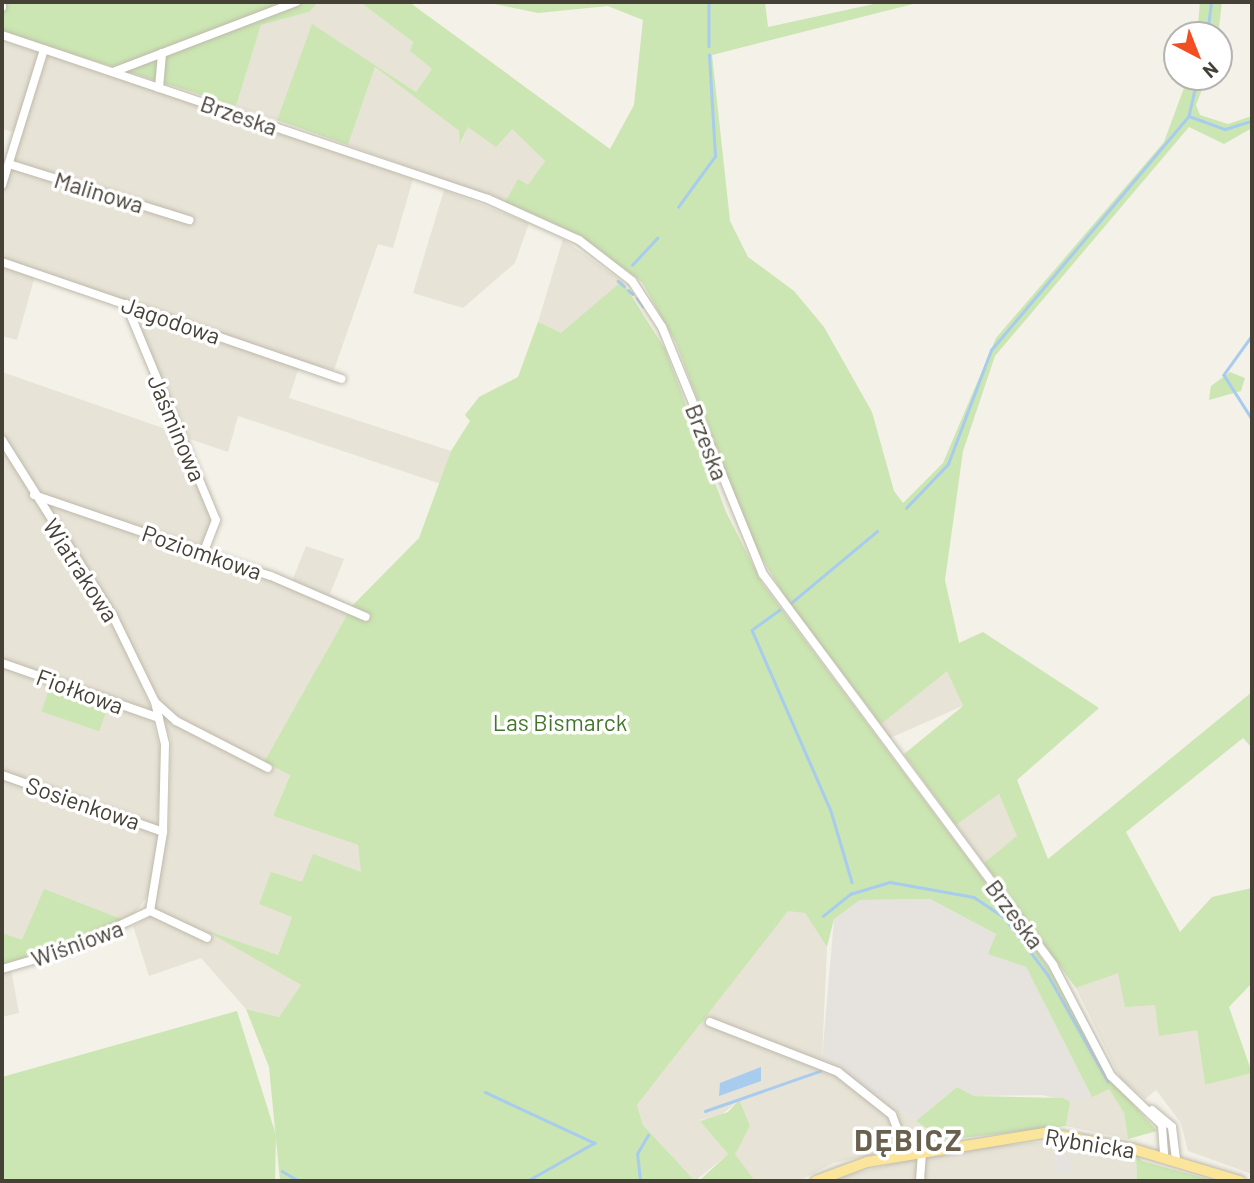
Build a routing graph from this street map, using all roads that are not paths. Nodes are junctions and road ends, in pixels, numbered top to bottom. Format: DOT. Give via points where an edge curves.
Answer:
graph roads {
  1 [pos="296,2"];
  2 [pos="2,35"];
  3 [pos="44,49"];
  4 [pos="162,53"];
  5 [pos="113,72"];
  6 [pos="159,88"];
  7 [pos="5,170"];
  8 [pos="2,185"];
  9 [pos="189,220"];
  10 [pos="2,262"];
  11 [pos="126,304"];
  12 [pos="341,379"];
  13 [pos="2,440"];
  14 [pos="34,495"];
  15 [pos="204,552"];
  16 [pos="366,617"];
  17 [pos="2,663"];
  18 [pos="155,702"];
  19 [pos="159,718"];
  20 [pos="176,721"];
  21 [pos="163,729"];
  22 [pos="268,768"];
  23 [pos="2,775"];
  24 [pos="163,832"];
  25 [pos="150,911"];
  26 [pos="208,938"];
  27 [pos="2,969"];
  28 [pos="710,1022"];
  29 [pos="1149,1108"];
  30 [pos="922,1151"];
  31 [pos="907,1154"];
  32 [pos="1164,1156"];
  33 [pos="1176,1160"];
  34 [pos="816,1181"];
  35 [pos="920,1181"];
  36 [pos="1240,1181"];
  1 -- 4 [label="street"];
  2 -- 3 [label="street, Brzeska"];
  3 -- 5 [label="street, Brzeska"];
  3 -- 7 [label="street"];
  4 -- 5 [label="street"];
  4 -- 6 [label="street"];
  5 -- 6 [label="street, Brzeska"];
  6 -- 29 [label="street, Brzeska" via="500,204 579,240 632,281 662,327 763,574 1053,965 1111,1076"];
  7 -- 8 [label="street"];
  7 -- 9 [label="street, Malinowa"];
  10 -- 11 [label="street, Jagodowa"];
  11 -- 12 [label="street, Jagodowa"];
  11 -- 15 [label="street, Jaśminowa" via="216,520"];
  13 -- 14 [label="street, Wiatrakowa"];
  14 -- 15 [label="street, Poziomkowa"];
  14 -- 18 [label="street, Wiatrakowa" via="114,618"];
  15 -- 16 [label="street, Poziomkowa"];
  17 -- 19 [label="street, Fiołkowa"];
  18 -- 19 [label="street, Wiatrakowa"];
  18 -- 20 [label="street, Wiatrakowa"];
  19 -- 21 [label="street, Wiatrakowa"];
  20 -- 21 [label="street"];
  20 -- 22 [label="street, Wiatrakowa"];
  21 -- 24 [label="street, Wiatrakowa"];
  23 -- 24 [label="street, Sosienkowa"];
  24 -- 25 [label="street, Wiatrakowa"];
  25 -- 26 [label="street"];
  25 -- 27 [label="street, Wiśniowa" via="67,950"];
  28 -- 31 [label="street" via="838,1072 892,1115"];
  29 -- 32 [label="street, Brzeska" via="1165,1133"];
  29 -- 33 [label="street" via="1172,1127"];
  30 -- 31 [label="main road, Rybnicka"];
  30 -- 32 [label="main road, Rybnicka" via="1054,1133"];
  30 -- 35 [label="street"];
  31 -- 34 [label="main road, Rybnicka"];
  32 -- 33 [label="main road, Rybnicka"];
  33 -- 36 [label="main road, Rybnicka"];
}
